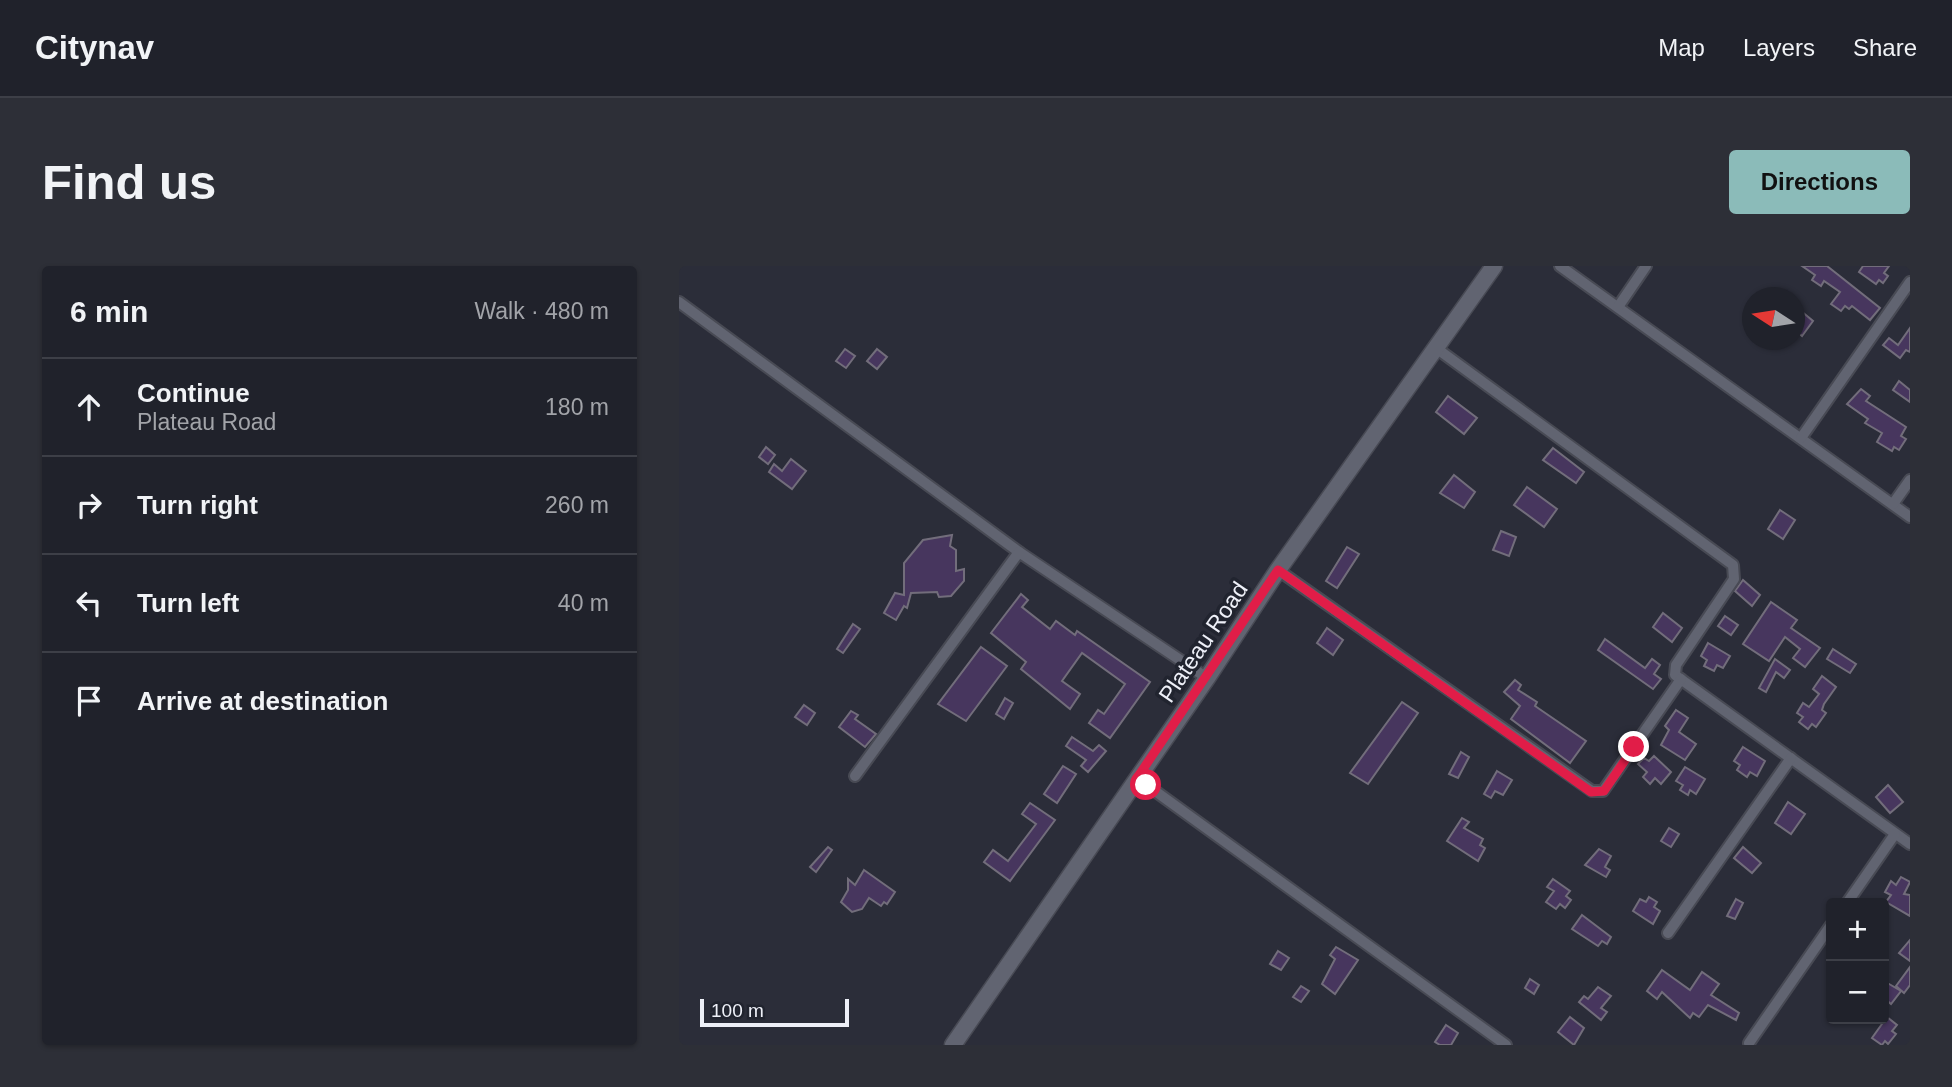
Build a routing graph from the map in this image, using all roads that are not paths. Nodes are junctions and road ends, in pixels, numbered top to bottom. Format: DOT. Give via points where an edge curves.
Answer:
graph roads {
  1 [pos="1494,266"];
  2 [pos="1560,266"];
  3 [pos="1646,266"];
  4 [pos="1910,282"];
  5 [pos="679,302"];
  6 [pos="1618,307"];
  7 [pos="1436,348"];
  8 [pos="1801,438"];
  9 [pos="1910,480"];
  10 [pos="1892,504"];
  11 [pos="1910,517"];
  12 [pos="1019,552"];
  13 [pos="1278,570"];
  14 [pos="1207,678"];
  15 [pos="1681,679"];
  16 [pos="1791,758"];
  17 [pos="855,776"];
  18 [pos="1137,778"];
  19 [pos="1895,834"];
  20 [pos="1910,844"];
  21 [pos="1850,898"];
  22 [pos="1826,932"];
  23 [pos="1668,933"];
  24 [pos="1749,1043"];
  25 [pos="953,1045"];
  26 [pos="1506,1045"];
  1 -- 7 [label="street, Plateau Road"];
  2 -- 6 [label="street"];
  3 -- 6 [label="street"];
  4 -- 8 [label="street"];
  5 -- 12 [label="street"];
  6 -- 8 [label="street"];
  7 -- 13 [label="street, Plateau Road"];
  7 -- 15 [label="street" via="1734,565 1734,579 1676,665 1674,672"];
  8 -- 10 [label="street"];
  9 -- 10 [label="street"];
  10 -- 11 [label="street"];
  12 -- 14 [label="street"];
  12 -- 17 [label="street"];
  13 -- 14 [label="street, Plateau Road"];
  13 -- 15 [label="street" via="1591,792 1604,791"];
  14 -- 18 [label="street, Plateau Road"];
  15 -- 16 [label="street"];
  16 -- 19 [label="street"];
  16 -- 23 [label="street"];
  18 -- 25 [label="street, Plateau Road"];
  18 -- 26 [label="street"];
  19 -- 20 [label="street"];
  19 -- 21 [label="street"];
  22 -- 24 [label="street"];
}
